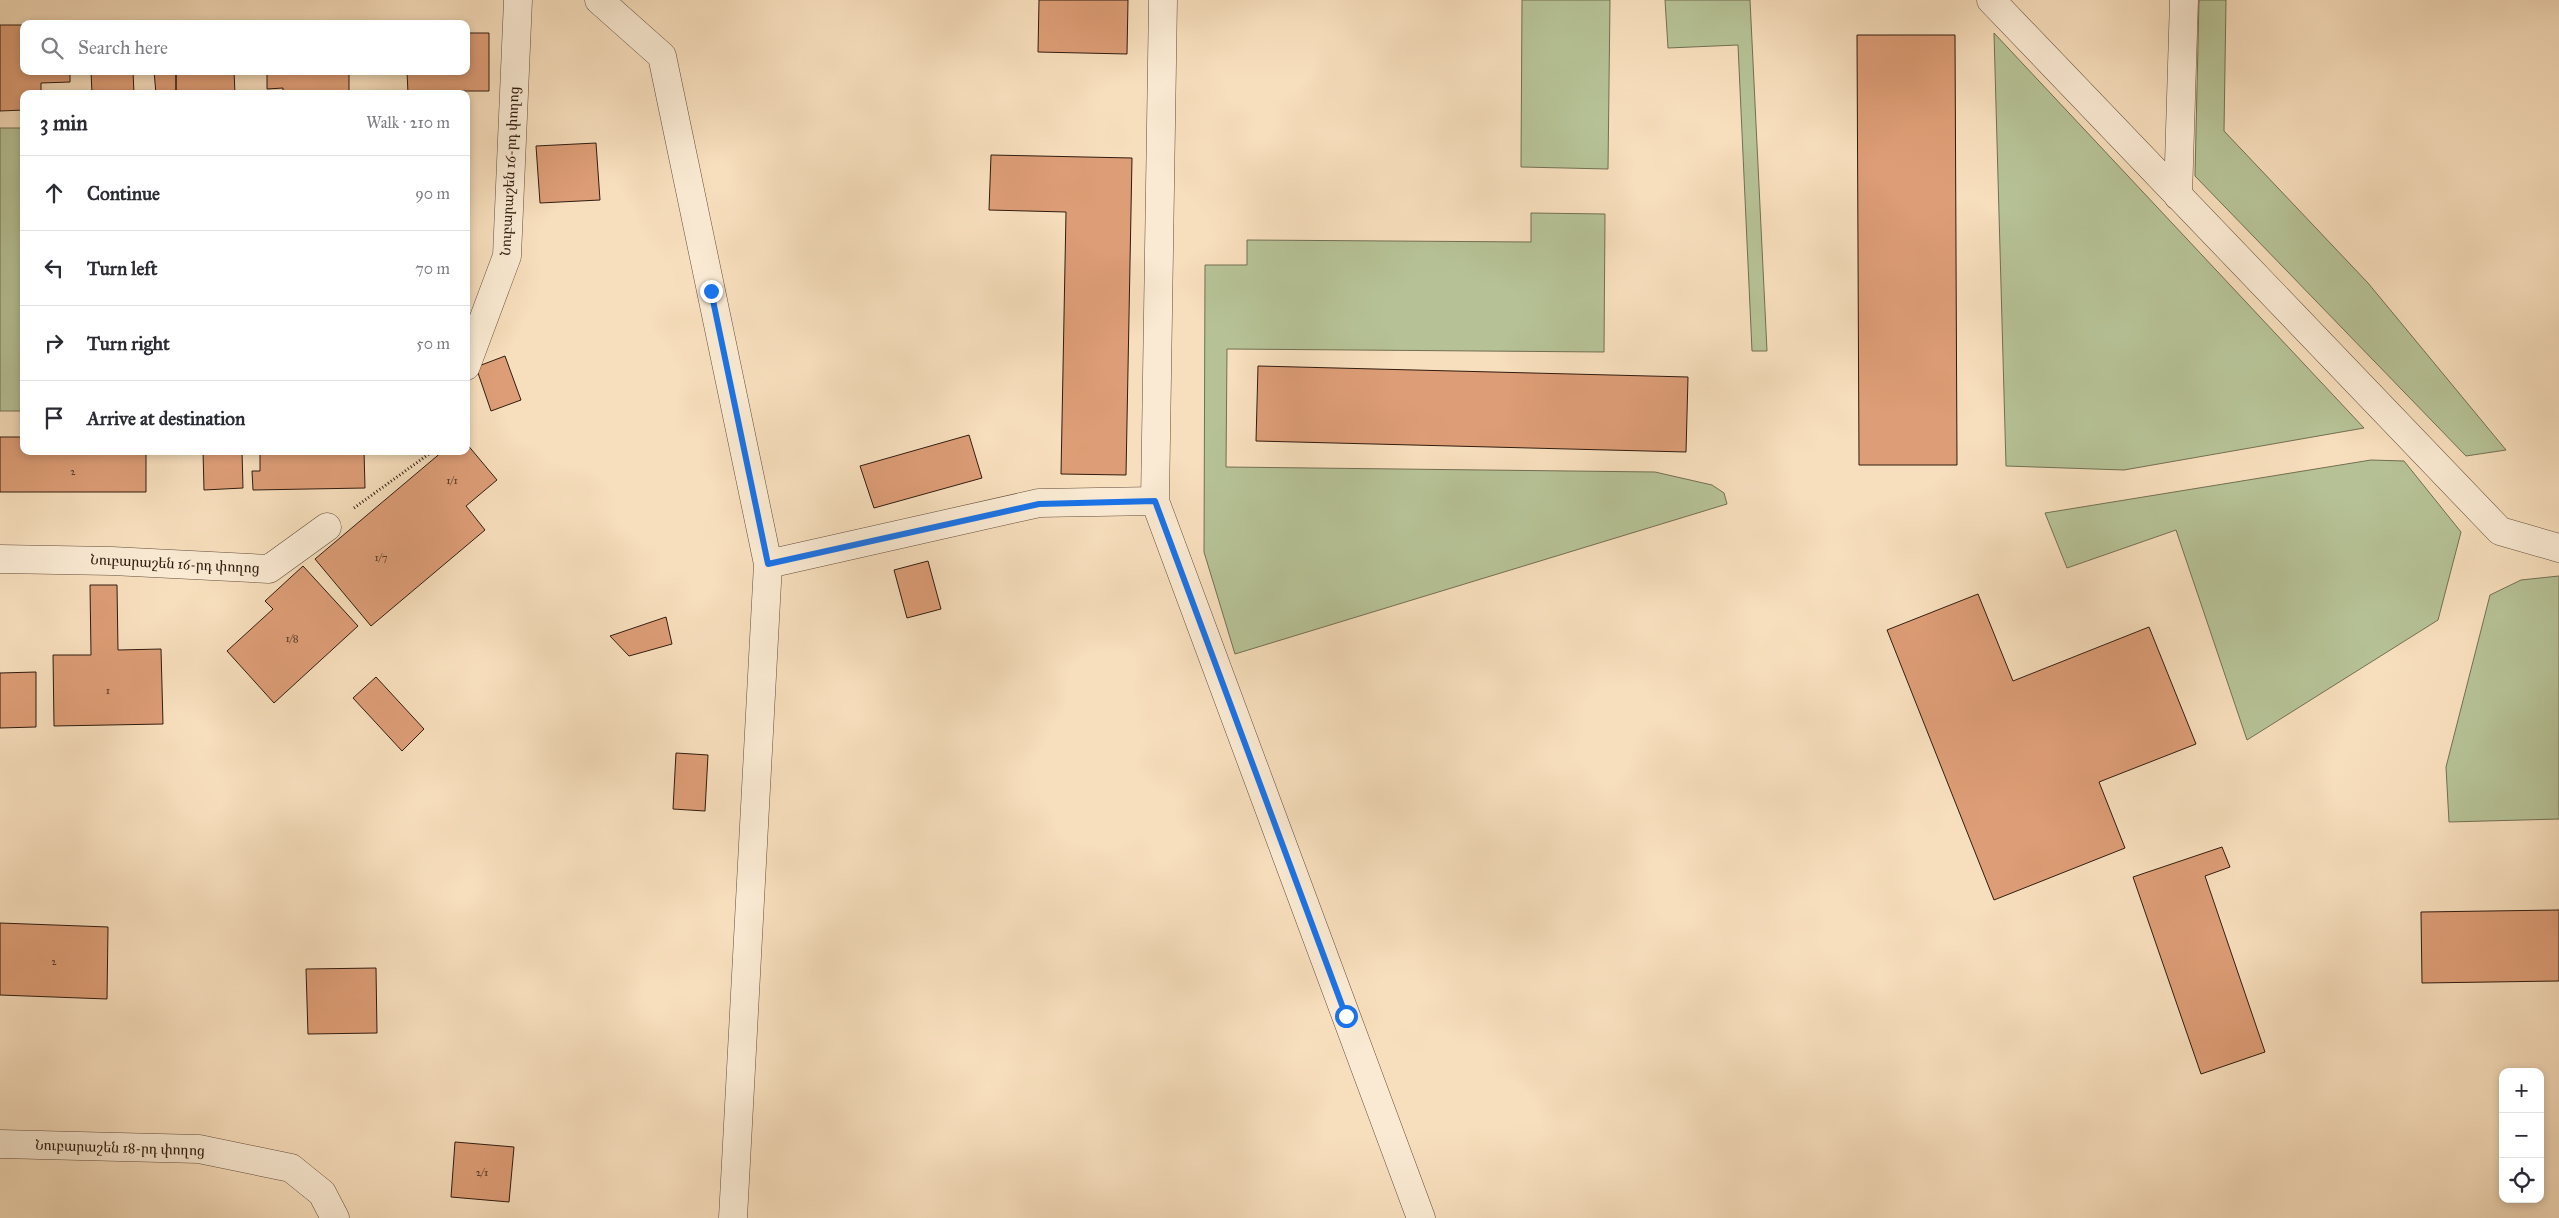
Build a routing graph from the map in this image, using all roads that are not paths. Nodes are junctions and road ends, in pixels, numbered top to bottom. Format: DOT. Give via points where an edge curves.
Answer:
graph roads {
  1 [pos="518,0"];
  2 [pos="599,0"];
  3 [pos="1163,0"];
  4 [pos="1991,0"];
  5 [pos="2184,0"];
  6 [pos="2178,196"];
  7 [pos="470,355"];
  8 [pos="1155,501"];
  9 [pos="327,527"];
  10 [pos="2559,548"];
  11 [pos="0,558"];
  12 [pos="768,564"];
  13 [pos="0,1144"];
  14 [pos="335,1218"];
  15 [pos="733,1218"];
  16 [pos="1421,1218"];
  1 -- 7 [label="street, Նուբարաշեն 16-րդ փողոց" via="507,256"];
  2 -- 12 [label="street" via="662,56"];
  3 -- 8 [label="street"];
  4 -- 6 [label="street"];
  5 -- 6 [label="street"];
  6 -- 10 [label="street" via="2500,531"];
  8 -- 12 [label="street" via="1039,504"];
  8 -- 16 [label="street"];
  9 -- 11 [label="street, Նուբարաշեն 16-րդ փողոց" via="269,569"];
  12 -- 15 [label="street"];
  13 -- 14 [label="street, Նուբարաշեն 18-րդ փողոց" via="199,1149 291,1168 322,1193"];
}
